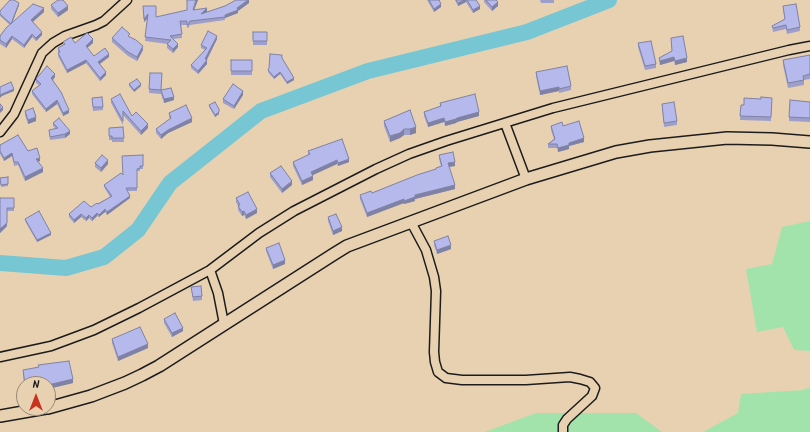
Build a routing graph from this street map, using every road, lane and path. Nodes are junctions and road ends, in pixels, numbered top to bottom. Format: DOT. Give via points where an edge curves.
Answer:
graph roads {
  1 [pos="126,0"];
  2 [pos="810,46"];
  3 [pos="505,123"];
  4 [pos="0,132"];
  5 [pos="810,142"];
  6 [pos="526,179"];
  7 [pos="412,222"];
  8 [pos="210,270"];
  9 [pos="224,324"];
  10 [pos="0,357"];
  11 [pos="56,406"];
  12 [pos="16,413"];
  13 [pos="0,416"];
  14 [pos="563,432"];
  1 -- 4 [label="street" via="104,21 64,36 42,53 14,114"];
  2 -- 3 [label="street" via="553,108"];
  3 -- 6 [label="street"];
  3 -- 8 [label="street" via="431,146 376,169 294,210"];
  5 -- 6 [label="street" via="727,138 650,146 616,152"];
  6 -- 7 [label="street"];
  7 -- 9 [label="street" via="340,250"];
  7 -- 14 [label="street" via="426,250 434,276 434,352 438,372 446,378 462,380 570,377 590,382 594,388 592,396 567,419 563,425"];
  8 -- 9 [label="street"];
  8 -- 10 [label="street" via="94,330 51,346"];
  9 -- 11 [label="street" via="159,366 125,383"];
  12 -- 13 [label="street"];
}
